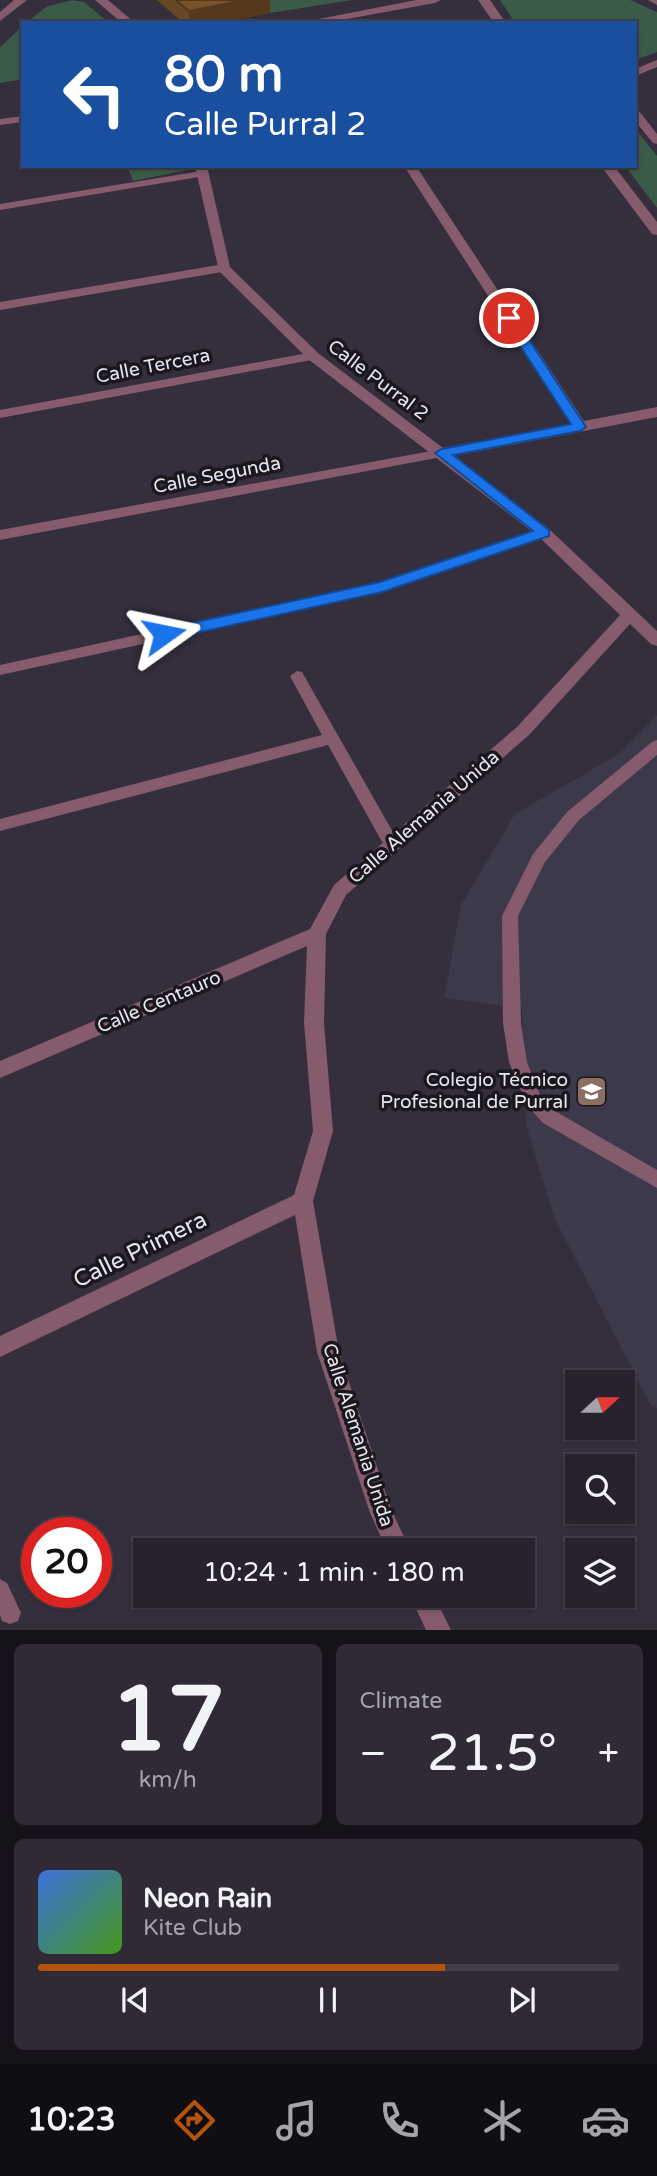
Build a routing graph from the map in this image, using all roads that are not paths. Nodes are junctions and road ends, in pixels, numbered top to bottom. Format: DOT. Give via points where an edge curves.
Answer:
graph roads {
  1 [pos="21,0"];
  2 [pos="101,0"];
  3 [pos="435,0"];
  4 [pos="484,0"];
  5 [pos="0,18"];
  6 [pos="127,21"];
  7 [pos="318,21"];
  8 [pos="499,21"];
  9 [pos="657,64"];
  10 [pos="637,72"];
  11 [pos="637,116"];
  12 [pos="21,119"];
  13 [pos="0,122"];
  14 [pos="657,141"];
  15 [pos="411,168"];
  16 [pos="609,168"];
  17 [pos="201,170"];
  18 [pos="0,208"];
  19 [pos="657,231"];
  20 [pos="224,268"];
  21 [pos="0,306"];
  22 [pos="313,356"];
  23 [pos="657,412"];
  24 [pos="0,414"];
  25 [pos="580,427"];
  26 [pos="442,453"];
  27 [pos="544,533"];
  28 [pos="0,535"];
  29 [pos="631,613"];
  30 [pos="657,640"];
  31 [pos="0,670"];
  32 [pos="297,676"];
  33 [pos="331,738"];
  34 [pos="657,746"];
  35 [pos="0,825"];
  36 [pos="392,845"];
  37 [pos="317,934"];
  38 [pos="0,1070"];
  39 [pos="657,1181"];
  40 [pos="303,1201"];
  41 [pos="0,1347"];
  42 [pos="394,1538"];
  43 [pos="0,1590"];
  44 [pos="428,1608"];
  45 [pos="10,1614"];
  46 [pos="439,1630"];
  1 -- 5 [label="street"];
  2 -- 6 [label="street"];
  3 -- 7 [label="street"];
  4 -- 8 [label="street"];
  9 -- 10 [label="lane"];
  11 -- 14 [label="lane"];
  12 -- 13 [label="lane"];
  15 -- 25 [label="street"];
  16 -- 19 [label="street"];
  17 -- 18 [label="lane"];
  17 -- 20 [label="street"];
  20 -- 21 [label="lane"];
  20 -- 22 [label="street, Calle Purral 2"];
  22 -- 24 [label="lane, Calle Tercera"];
  22 -- 26 [label="street, Calle Purral 2"];
  23 -- 25 [label="street"];
  25 -- 26 [label="street"];
  26 -- 27 [label="street, Calle Purral 2"];
  26 -- 28 [label="lane, Calle Segunda"];
  27 -- 29 [label="street, Calle Purral 2"];
  27 -- 31 [label="lane" via="382,587"];
  29 -- 30 [label="street, Calle Purral 2"];
  29 -- 36 [label="street, Calle Alemania Unida" via="523,731"];
  32 -- 33 [label="lane"];
  33 -- 35 [label="lane"];
  33 -- 36 [label="lane"];
  34 -- 39 [label="lane" via="573,816 539,858 510,916 512,1023 518,1062 533,1100 549,1117"];
  36 -- 37 [label="street, Calle Alemania Unida" via="340,890"];
  37 -- 38 [label="street, Calle Centauro"];
  37 -- 40 [label="street, Calle Alemania Unida" via="314,1023 323,1131"];
  40 -- 41 [label="street, Calle Primera"];
  40 -- 42 [label="street, Calle Alemania Unida" via="328,1352 381,1513"];
  43 -- 45 [label="lane"];
  44 -- 46 [label="street"];
}
